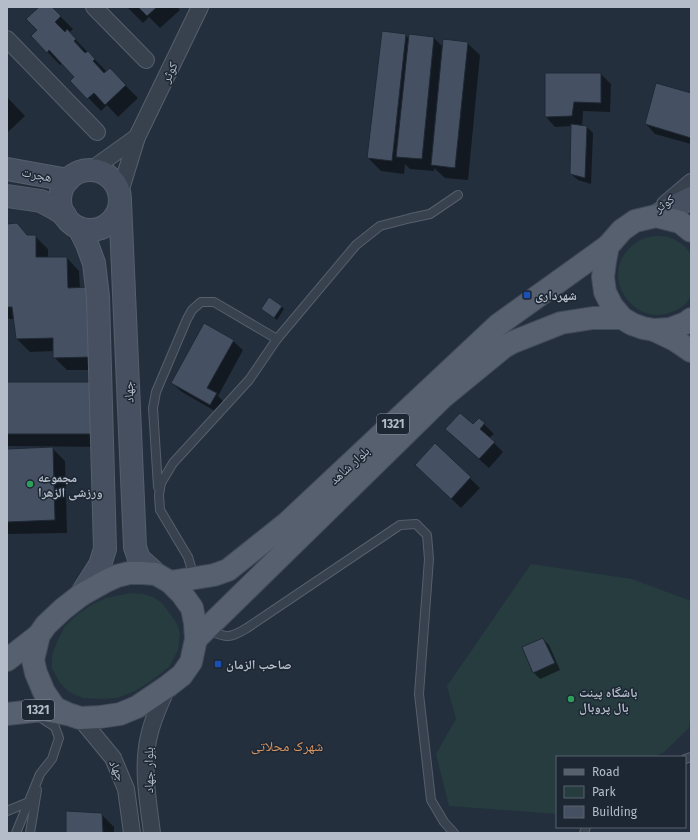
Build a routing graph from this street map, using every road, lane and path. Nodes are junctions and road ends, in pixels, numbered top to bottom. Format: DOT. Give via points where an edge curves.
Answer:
graph roads {
  1 [pos="94,7"];
  2 [pos="200,7"];
  3 [pos="7,39"];
  4 [pos="146,60"];
  5 [pos="96,132"];
  6 [pos="137,137"];
  7 [pos="7,168"];
  8 [pos="91,170"];
  9 [pos="68,180"];
  10 [pos="691,182"];
  11 [pos="458,195"];
  12 [pos="7,196"];
  13 [pos="120,196"];
  14 [pos="691,198"];
  15 [pos="656,216"];
  16 [pos="635,221"];
  17 [pos="72,222"];
  18 [pos="691,232"];
  19 [pos="608,246"];
  20 [pos="622,318"];
  21 [pos="691,319"];
  22 [pos="654,330"];
  23 [pos="277,339"];
  24 [pos="691,351"];
  25 [pos="159,495"];
  26 [pos="163,578"];
  27 [pos="192,579"];
  28 [pos="81,595"];
  29 [pos="201,634"];
  30 [pos="38,636"];
  31 [pos="7,660"];
  32 [pos="168,686"];
  33 [pos="30,711"];
  34 [pos="7,714"];
  35 [pos="74,716"];
  36 [pos="40,774"];
  37 [pos="29,802"];
  38 [pos="7,811"];
  39 [pos="444,822"];
  40 [pos="16,833"];
  41 [pos="30,833"];
  42 [pos="132,833"];
  43 [pos="152,833"];
  44 [pos="445,833"];
  45 [pos="454,833"];
  1 -- 4 [label="street"];
  2 -- 6 [label="street, کوثر"];
  3 -- 5 [label="street"];
  6 -- 8 [label="street, کوثر"];
  6 -- 13 [label="street, کوثر"];
  7 -- 9 [label="main road, هجرت"];
  8 -- 9 [label="main road" via="82,170"];
  8 -- 13 [label="main road" via="101,171 109,176 116,183"];
  9 -- 17 [label="main road" via="63,188 61,207"];
  10 -- 16 [label="street, کوثر" via="668,202"];
  11 -- 23 [label="lane" via="430,214 380,226 356,245"];
  12 -- 17 [label="main road, هجرت" via="41,201"];
  13 -- 17 [label="main road" via="119,210 114,219 106,225 88,230"];
  13 -- 26 [label="main road, جهاد" via="135,547 139,558"];
  14 -- 15 [label="main road"];
  15 -- 16 [label="main road"];
  15 -- 18 [label="main road" via="680,222"];
  16 -- 19 [label="main road, بلوار شاهد" via="622,230"];
  17 -- 28 [label="main road, جهاد" via="87,244 94,263 98,297 105,549 100,566"];
  19 -- 20 [label="main road" via="603,277 605,292"];
  19 -- 27 [label="main road, بلوار شاهد / 1321" via="498,325 287,523 234,566 214,575"];
  20 -- 22 [label="main road" via="637,326"];
  20 -- 29 [label="main road, بلوار شاهد / 1321" via="593,318 562,323 504,346 443,397"];
  21 -- 22 [label="main road" via="670,329"];
  22 -- 24 [label="main road"];
  23 -- 25 [label="lane" via="249,380 172,463 161,483"];
  23 -- 25 [label="lane" via="214,302 201,302 192,310 156,392 154,408"];
  25 -- 27 [label="lane" via="160,510 188,557"];
  26 -- 27 [label="main road, بلوار شاهد / 1321"];
  26 -- 28 [label="main road, بلوار شاهد" via="142,572 129,573 106,581"];
  26 -- 29 [label="main road" via="182,594 192,608 195,623"];
  28 -- 30 [label="main road, بلوار شاهد" via="46,625"];
  29 -- 32 [label="main road" via="191,662 182,675"];
  29 -- 39 [label="lane" via="235,635 400,525 416,524 427,535 429,559 419,694 431,800"];
  30 -- 31 [label="main road"];
  30 -- 35 [label="main road" via="33,660 44,692 55,708"];
  32 -- 35 [label="main road" via="137,707 120,714 100,717"];
  32 -- 43 [label="street, بلوار جهاد" via="155,715 145,755"];
  33 -- 34 [label="main road, 1321"];
  33 -- 35 [label="main road, 1321" via="43,710"];
  33 -- 36 [label="lane" via="54,727 59,738 52,759"];
  35 -- 42 [label="street, جهاد" via="113,758 126,789"];
  36 -- 37 [label="lane"];
  36 -- 41 [label="lane"];
  37 -- 38 [label="lane"];
  37 -- 40 [label="lane"];
  39 -- 44 [label="lane"];
  39 -- 45 [label="lane"];
}
